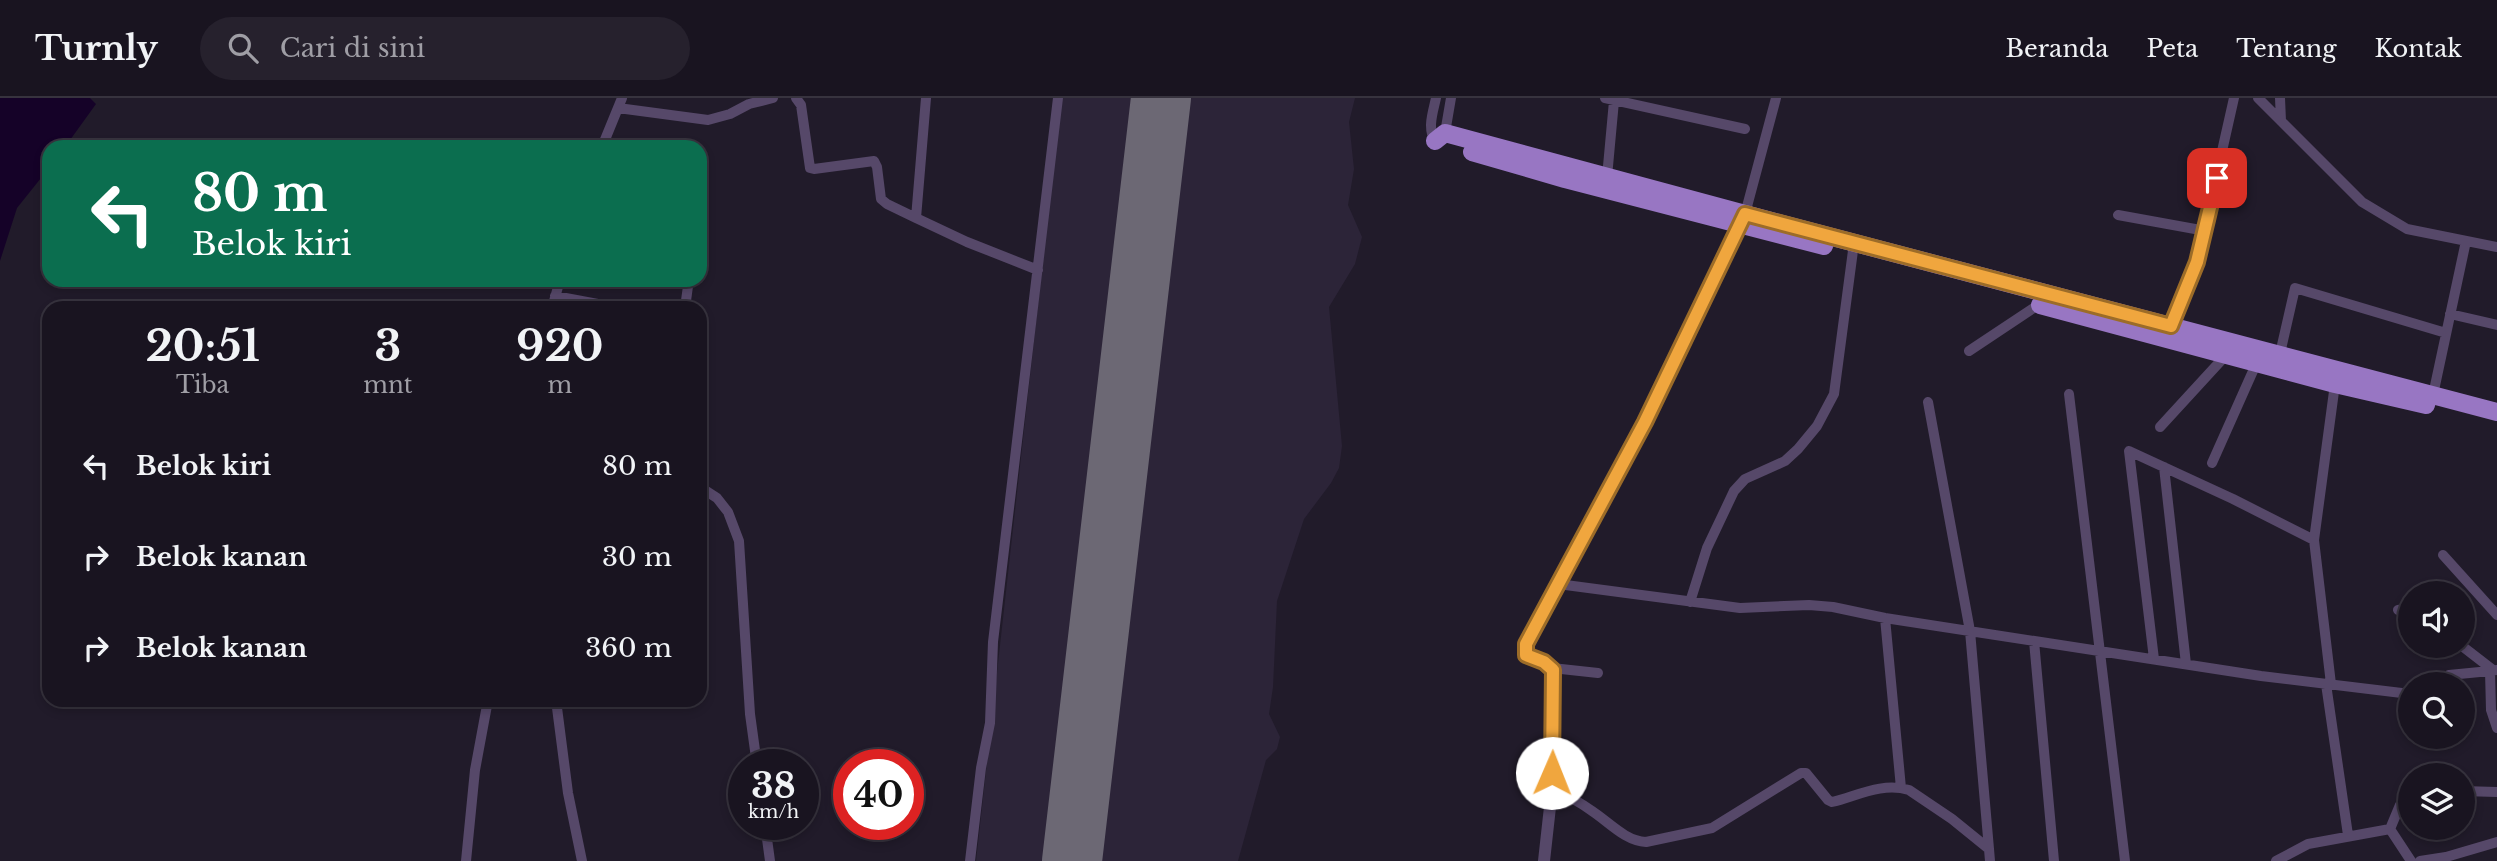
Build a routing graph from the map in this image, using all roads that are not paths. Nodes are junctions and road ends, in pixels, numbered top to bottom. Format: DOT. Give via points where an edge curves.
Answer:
graph roads {
  1 [pos="773,98"];
  2 [pos="796,98"];
  3 [pos="926,98"];
  4 [pos="1058,98"];
  5 [pos="1436,98"];
  6 [pos="1451,98"];
  7 [pos="1776,98"];
  8 [pos="2234,98"];
  9 [pos="2258,98"];
  10 [pos="2280,98"];
  11 [pos="1609,99"];
  12 [pos="620,103"];
  13 [pos="2281,121"];
  14 [pos="1745,129"];
  15 [pos="1440,137"];
  16 [pos="605,140"];
  17 [pos="1607,177"];
  18 [pos="1667,200"];
  19 [pos="2118,215"];
  20 [pos="916,218"];
  21 [pos="1743,220"];
  22 [pos="2206,231"];
  23 [pos="2466,241"];
  24 [pos="2497,247"];
  25 [pos="1853,248"];
  26 [pos="1038,270"];
  27 [pos="558,287"];
  28 [pos="555,296"];
  29 [pos="554,301"];
  30 [pos="582,301"];
  31 [pos="2038,305"];
  32 [pos="2091,312"];
  33 [pos="2450,314"];
  34 [pos="2497,325"];
  35 [pos="2168,331"];
  36 [pos="2446,332"];
  37 [pos="2229,349"];
  38 [pos="1969,351"];
  39 [pos="2257,362"];
  40 [pos="2278,362"];
  41 [pos="2341,381"];
  42 [pos="2068,394"];
  43 [pos="2433,395"];
  44 [pos="1928,402"];
  45 [pos="2497,412"];
  46 [pos="2497,425"];
  47 [pos="2160,427"];
  48 [pos="2212,463"];
  49 [pos="2164,467"];
  50 [pos="707,492"];
  51 [pos="2315,541"];
  52 [pos="2443,555"];
  53 [pos="1558,584"];
  54 [pos="1690,602"];
  55 [pos="2497,615"];
  56 [pos="1885,618"];
  57 [pos="1970,631"];
  58 [pos="2034,641"];
  59 [pos="2100,651"];
  60 [pos="2475,656"];
  61 [pos="2154,659"];
  62 [pos="2186,664"];
  63 [pos="1552,668"];
  64 [pos="2494,670"];
  65 [pos="2475,672"];
  66 [pos="1598,673"];
  67 [pos="2329,684"];
  68 [pos="2398,693"];
  69 [pos="487,707"];
  70 [pos="557,707"];
  71 [pos="2497,728"];
  72 [pos="755,749"];
  73 [pos="1901,788"];
  74 [pos="1552,789"];
  75 [pos="2475,791"];
  76 [pos="2497,792"];
  77 [pos="2398,810"];
  78 [pos="2390,829"];
  79 [pos="2348,835"];
  80 [pos="767,840"];
  81 [pos="2497,842"];
  82 [pos="1989,849"];
  83 [pos="466,861"];
  84 [pos="582,861"];
  85 [pos="770,861"];
  86 [pos="970,861"];
  87 [pos="1544,861"];
  88 [pos="1990,861"];
  89 [pos="2054,861"];
  90 [pos="2125,861"];
  91 [pos="2276,861"];
  92 [pos="2411,861"];
  93 [pos="2420,861"];
  1 -- 12 [label="street" via="708,120"];
  2 -- 20 [label="street" via="801,104 810,167 874,161 881,199"];
  3 -- 20 [label="street"];
  4 -- 26 [label="street"];
  5 -- 15 [label="street" via="1431,134"];
  6 -- 15 [label="street"];
  7 -- 21 [label="street"];
  8 -- 22 [label="street"];
  9 -- 13 [label="street"];
  10 -- 13 [label="street"];
  11 -- 14 [label="street"];
  11 -- 17 [label="street"];
  12 -- 16 [label="street"];
  13 -- 23 [label="street" via="2362,202 2381,215 2407,229"];
  15 -- 17 [label="highway"];
  15 -- 18 [label="highway"];
  17 -- 18 [label="highway"];
  18 -- 21 [label="highway"];
  19 -- 22 [label="street"];
  20 -- 26 [label="street"];
  21 -- 25 [label="highway"];
  21 -- 53 [label="street" via="1645,422"];
  22 -- 35 [label="street"];
  23 -- 24 [label="street"];
  23 -- 33 [label="street"];
  25 -- 31 [label="highway"];
  25 -- 32 [label="highway"];
  25 -- 54 [label="street" via="1834,394 1798,449 1785,461 1745,479 1734,491 1707,548"];
  26 -- 86 [label="street" via="993,642 990,723"];
  27 -- 28 [label="street"];
  28 -- 29 [label="street"];
  28 -- 30 [label="street"];
  31 -- 32 [label="highway"];
  31 -- 38 [label="street"];
  32 -- 35 [label="highway"];
  33 -- 34 [label="street"];
  33 -- 36 [label="street"];
  35 -- 37 [label="highway"];
  36 -- 40 [label="street" via="2295,288"];
  36 -- 43 [label="street"];
  37 -- 39 [label="highway"];
  37 -- 40 [label="highway"];
  37 -- 47 [label="street"];
  39 -- 40 [label="highway"];
  39 -- 48 [label="street"];
  40 -- 41 [label="highway"];
  41 -- 43 [label="highway"];
  41 -- 46 [label="highway"];
  41 -- 51 [label="street"];
  42 -- 59 [label="street"];
  43 -- 45 [label="highway"];
  44 -- 57 [label="street"];
  49 -- 51 [label="street"];
  49 -- 61 [label="street" via="2128,452"];
  49 -- 62 [label="street"];
  50 -- 72 [label="street" via="728,512 738,541"];
  51 -- 67 [label="street"];
  52 -- 55 [label="street"];
  53 -- 54 [label="street"];
  53 -- 63 [label="street" via="1525,651"];
  54 -- 56 [label="street" via="1740,608 1833,607"];
  56 -- 57 [label="street"];
  56 -- 73 [label="street"];
  57 -- 58 [label="street"];
  57 -- 82 [label="street"];
  58 -- 59 [label="street"];
  58 -- 89 [label="street"];
  59 -- 61 [label="street"];
  59 -- 90 [label="street"];
  60 -- 64 [label="street"];
  61 -- 62 [label="street"];
  62 -- 67 [label="street"];
  63 -- 66 [label="street"];
  63 -- 74 [label="street"];
  64 -- 65 [label="street"];
  64 -- 71 [label="street" via="2491,710"];
  67 -- 68 [label="street"];
  67 -- 79 [label="street"];
  69 -- 83 [label="street"];
  70 -- 84 [label="street"];
  73 -- 74 [label="street" via="1880,788 1832,802 1811,778 1801,774 1712,828 1646,842"];
  73 -- 82 [label="street" via="1952,819"];
  74 -- 87 [label="street"];
  75 -- 76 [label="street"];
  77 -- 78 [label="street"];
  78 -- 79 [label="street"];
  78 -- 92 [label="street"];
  79 -- 91 [label="street" via="2308,844"];
  80 -- 85 [label="street"];
  81 -- 93 [label="street"];
  82 -- 88 [label="street"];
}
